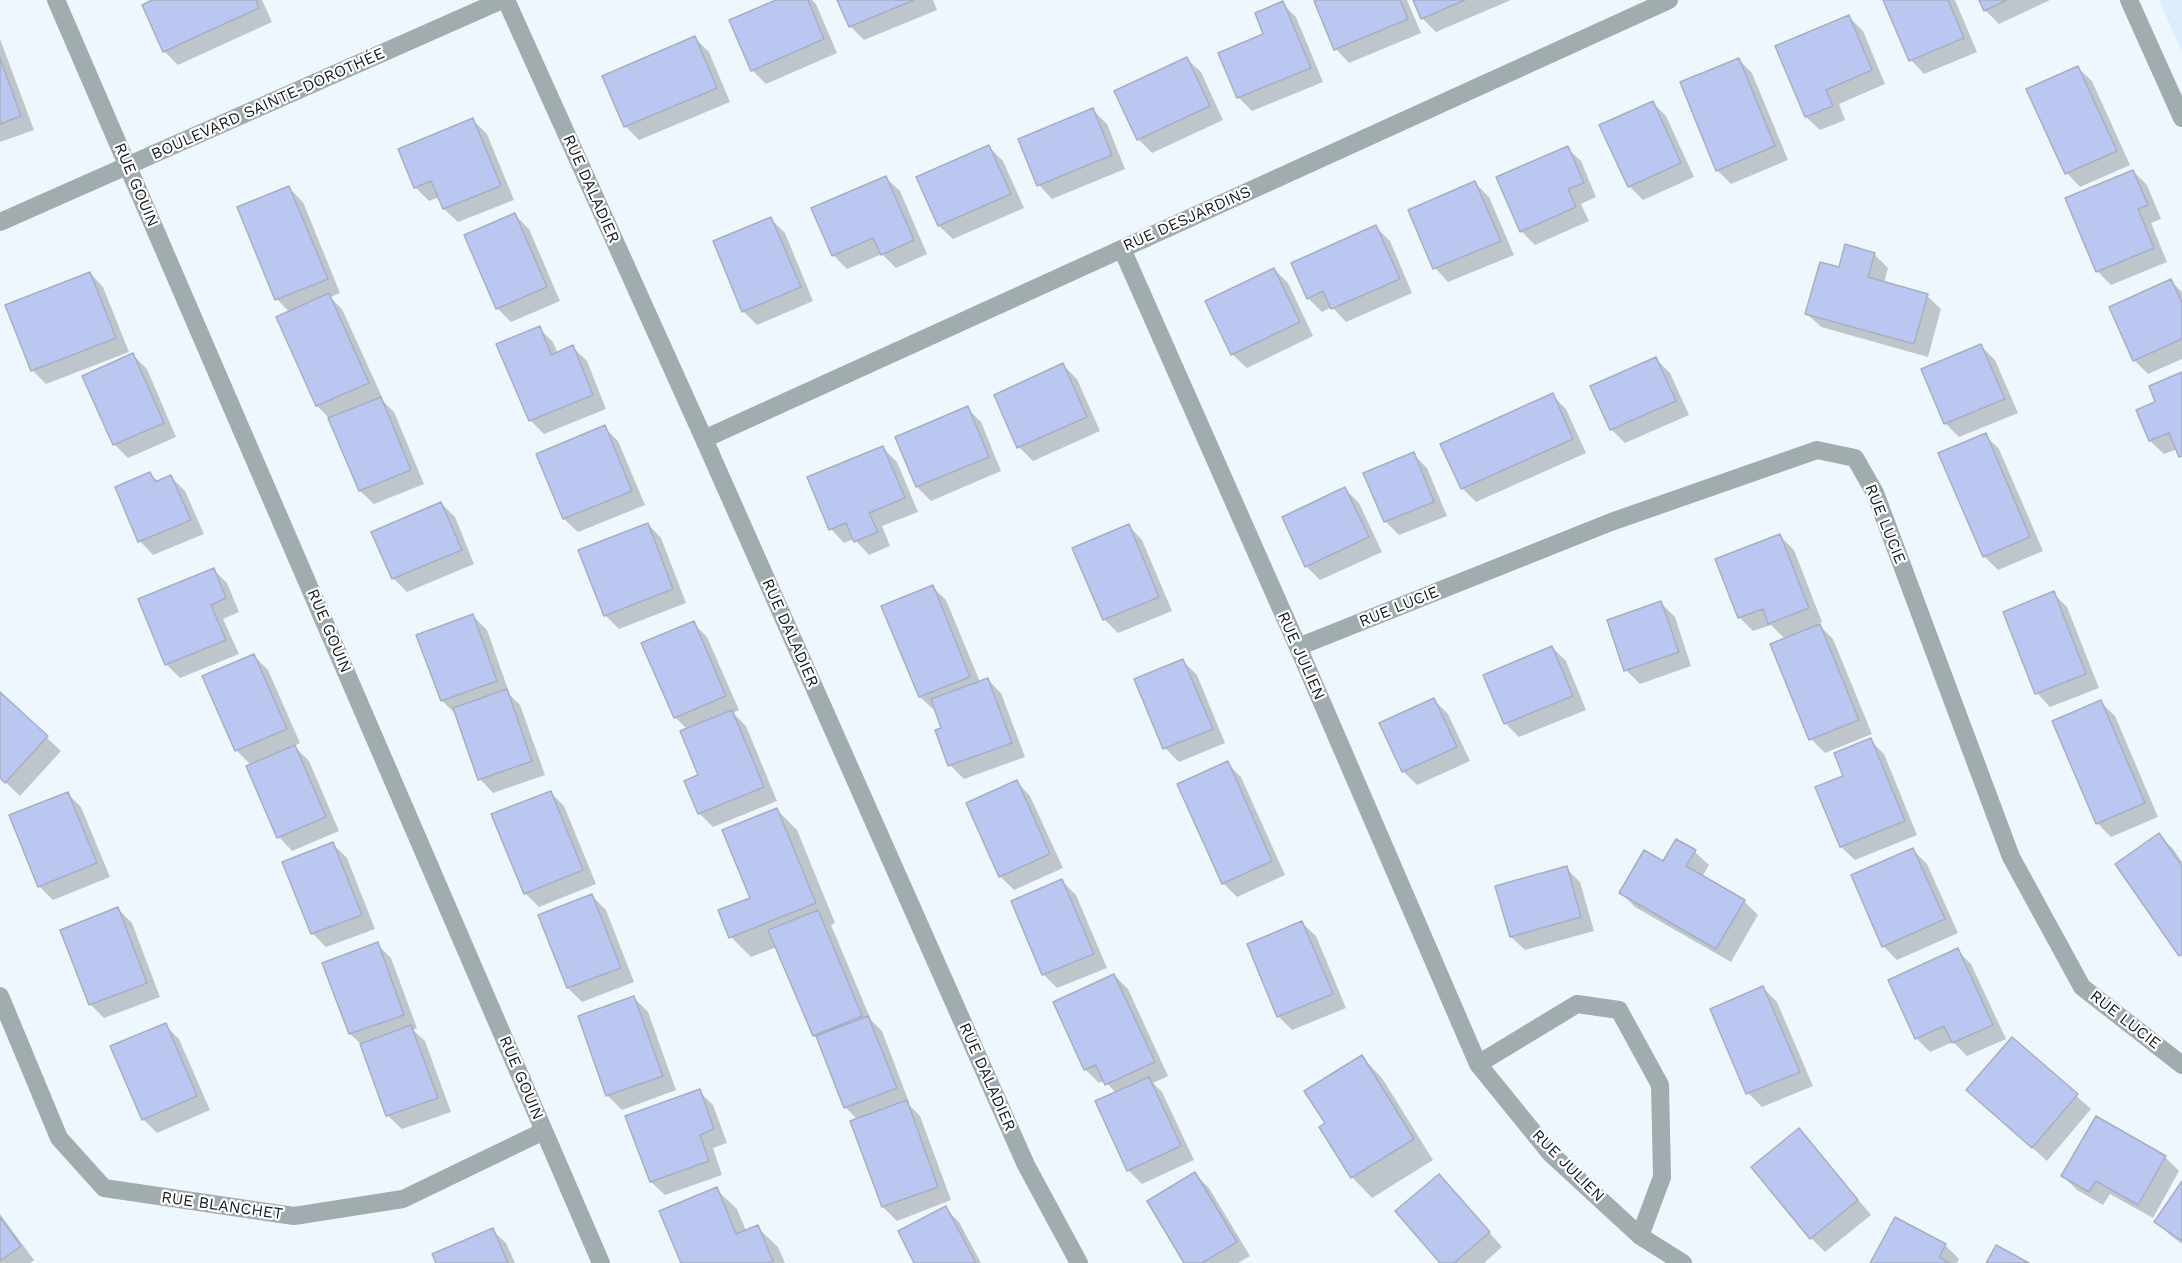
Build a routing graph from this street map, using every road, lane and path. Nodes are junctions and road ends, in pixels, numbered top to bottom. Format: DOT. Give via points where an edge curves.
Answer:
graph roads {
  1 [pos="56,0"];
  2 [pos="504,0"];
  3 [pos="1669,0"];
  4 [pos="2129,0"];
  5 [pos="2182,118"];
  6 [pos="128,167"];
  7 [pos="0,222"];
  8 [pos="1122,249"];
  9 [pos="704,439"];
  10 [pos="1298,647"];
  11 [pos="0,996"];
  12 [pos="1478,1064"];
  13 [pos="2182,1065"];
  14 [pos="544,1131"];
  15 [pos="1640,1236"];
  16 [pos="601,1263"];
  17 [pos="1079,1263"];
  18 [pos="1683,1263"];
  1 -- 6 [label="street, RUE GOUIN"];
  2 -- 6 [label="street, BOULEVARD SAINTE-DOROTHÉE"];
  2 -- 9 [label="street, RUE DALADIER"];
  3 -- 8 [label="street, RUE DESJARDINS"];
  4 -- 5 [label="street"];
  6 -- 7 [label="street, BOULEVARD SAINTE-DOROTHÉE"];
  6 -- 14 [label="street, RUE GOUIN"];
  8 -- 9 [label="street, RUE DESJARDINS"];
  8 -- 10 [label="street, RUE JULIEN"];
  9 -- 17 [label="street, RUE DALADIER" via="1026,1165"];
  10 -- 12 [label="street, RUE JULIEN"];
  10 -- 13 [label="street, RUE LUCIE" via="1611,522 1817,450 1856,459 1875,493 2017,867 2082,987"];
  11 -- 14 [label="street, RUE BLANCHET" via="59,1138 104,1188 294,1216 404,1199"];
  12 -- 15 [label="street, RUE JULIEN" via="1551,1154"];
  12 -- 15 [label="street" via="1577,1004 1619,1010 1660,1085 1662,1177"];
  14 -- 16 [label="street, RUE GOUIN"];
  15 -- 18 [label="street, RUE JULIEN"];
}
